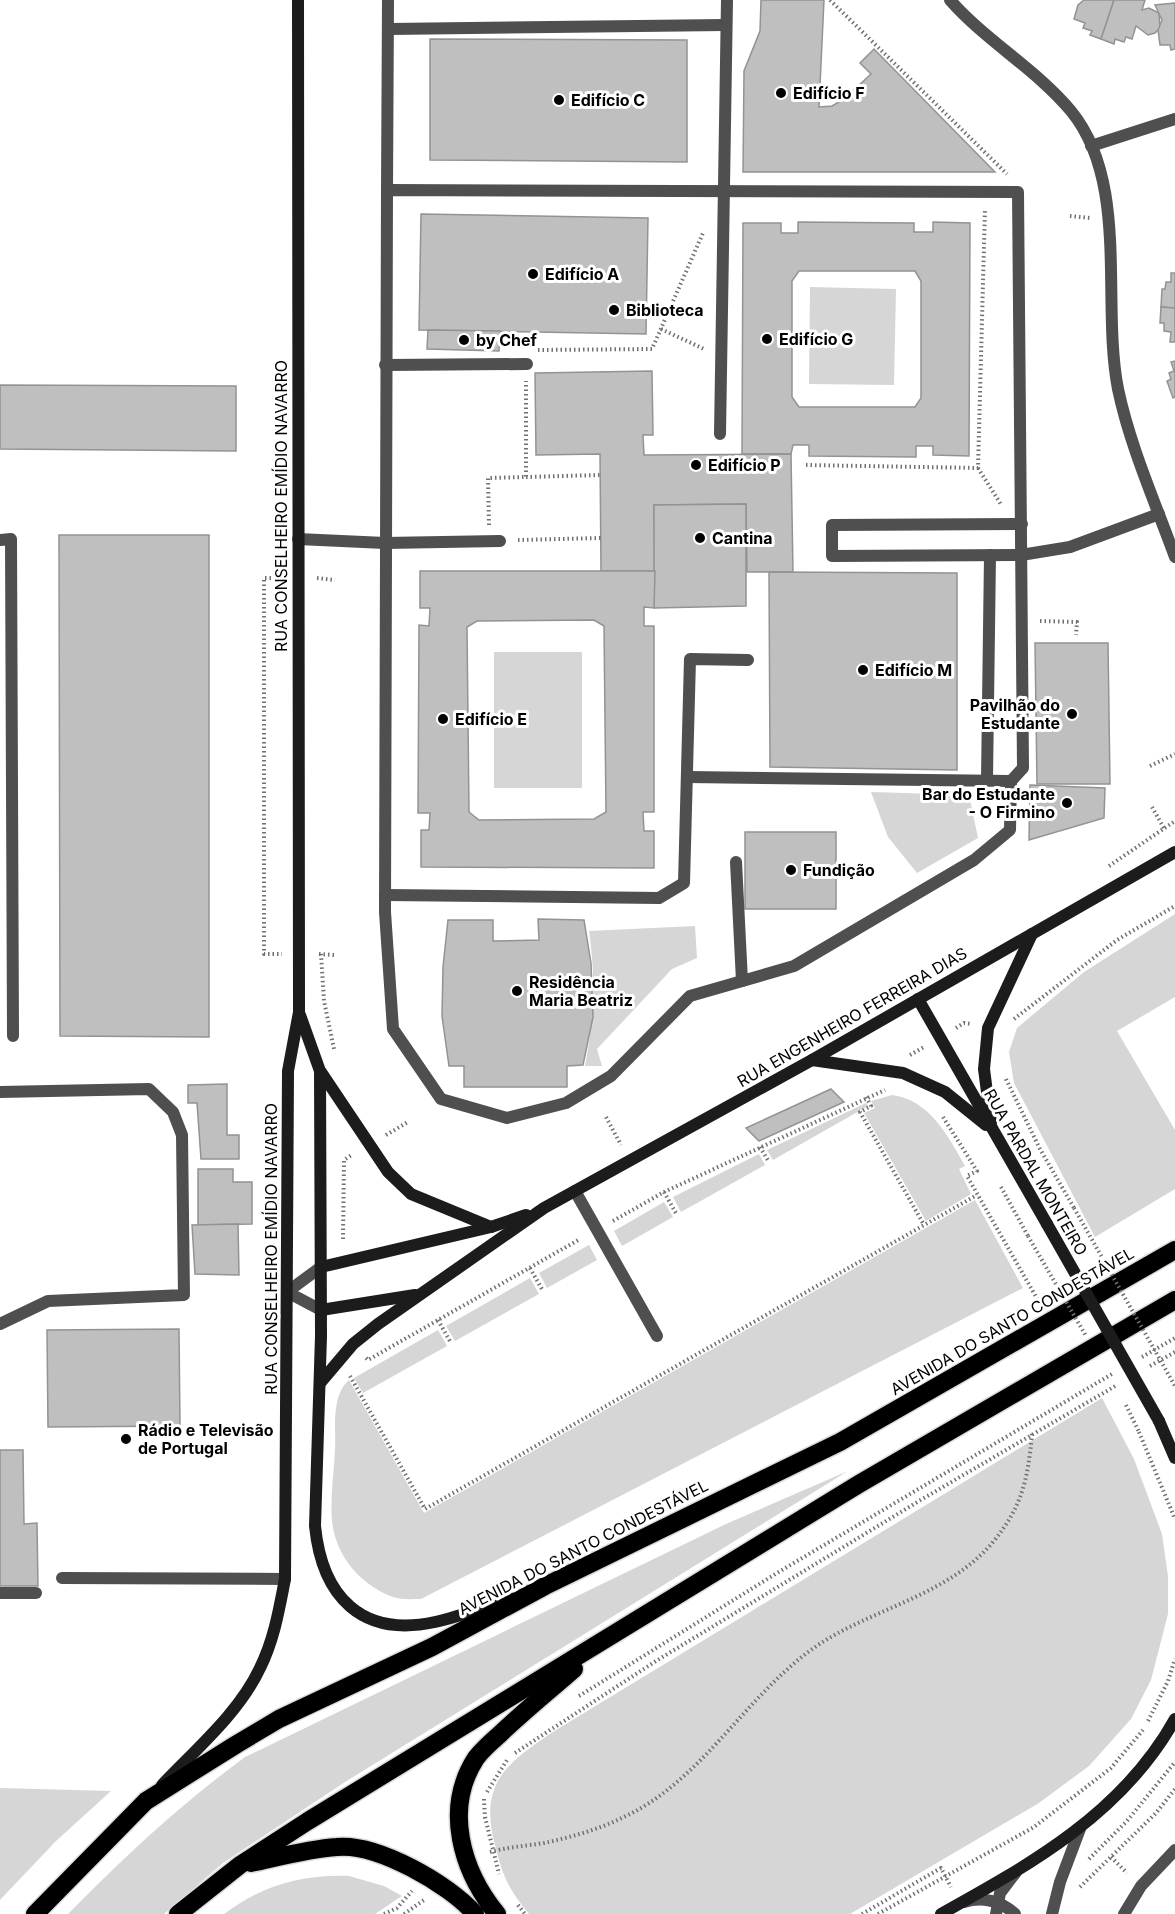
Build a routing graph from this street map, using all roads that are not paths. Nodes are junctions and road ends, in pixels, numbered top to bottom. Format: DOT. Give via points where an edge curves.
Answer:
graph roads {
  1 [pos="298,0"];
  2 [pos="388,0"];
  3 [pos="727,0"];
  4 [pos="950,0"];
  5 [pos="725,25"];
  6 [pos="389,29"];
  7 [pos="1175,119"];
  8 [pos="1091,146"];
  9 [pos="387,190"];
  10 [pos="722,191"];
  11 [pos="527,364"];
  12 [pos="385,365"];
  13 [pos="720,434"];
  14 [pos="1159,514"];
  15 [pos="1022,524"];
  16 [pos="298,539"];
  17 [pos="0,540"];
  18 [pos="494,541"];
  19 [pos="385,543"];
  20 [pos="990,555"];
  21 [pos="1021,555"];
  22 [pos="1175,557"];
  23 [pos="748,660"];
  24 [pos="687,777"];
  25 [pos="987,780"];
  26 [pos="1011,781"];
  27 [pos="1175,852"];
  28 [pos="736,862"];
  29 [pos="385,895"];
  30 [pos="1032,934"];
  31 [pos="742,981"];
  32 [pos="918,999"];
  33 [pos="299,1012"];
  34 [pos="13,1036"];
  35 [pos="812,1060"];
  36 [pos="320,1071"];
  37 [pos="0,1092"];
  38 [pos="992,1130"];
  39 [pos="575,1191"];
  40 [pos="544,1208"];
  41 [pos="491,1227"];
  42 [pos="1175,1250"];
  43 [pos="321,1267"];
  44 [pos="287,1292"];
  45 [pos="417,1295"];
  46 [pos="1175,1300"];
  47 [pos="321,1310"];
  48 [pos="0,1324"];
  49 [pos="657,1336"];
  50 [pos="320,1383"];
  51 [pos="1175,1458"];
  52 [pos="62,1578"];
  53 [pos="285,1579"];
  54 [pos="545,1586"];
  55 [pos="0,1593"];
  56 [pos="36,1593"];
  57 [pos="614,1634"];
  58 [pos="1175,1719"];
  59 [pos="146,1801"];
  60 [pos="1080,1829"];
  61 [pos="1175,1850"];
  62 [pos="240,1864"];
  63 [pos="1019,1869"];
  64 [pos="959,1904"];
  65 [pos="996,1908"];
  66 [pos="35,1914"];
  67 [pos="178,1914"];
  68 [pos="475,1914"];
  69 [pos="498,1914"];
  70 [pos="941,1914"];
  71 [pos="1015,1914"];
  72 [pos="1052,1914"];
  73 [pos="1124,1914"];
  1 -- 16 [label="street, RUA CONSELHEIRO EMÍDIO NAVARRO"];
  2 -- 6 [label="street"];
  3 -- 5 [label="street"];
  4 -- 8 [label="street" via="1071,111"];
  5 -- 6 [label="street"];
  5 -- 10 [label="street"];
  6 -- 9 [label="street"];
  7 -- 8 [label="street"];
  8 -- 14 [label="street" via="1103,182 1108,219 1118,388"];
  9 -- 10 [label="street"];
  9 -- 12 [label="street"];
  10 -- 13 [label="street"];
  10 -- 15 [label="street" via="1018,192"];
  11 -- 12 [label="street"];
  12 -- 19 [label="street"];
  14 -- 21 [label="street" via="1070,547"];
  14 -- 22 [label="street"];
  15 -- 20 [label="street" via="832,525 832,556"];
  15 -- 21 [label="street"];
  16 -- 19 [label="street"];
  16 -- 33 [label="street, RUA CONSELHEIRO EMÍDIO NAVARRO"];
  17 -- 34 [label="street" via="11,540"];
  18 -- 19 [label="street"];
  19 -- 29 [label="street"];
  20 -- 21 [label="street"];
  20 -- 25 [label="street"];
  21 -- 26 [label="street" via="1023,768"];
  23 -- 24 [label="street" via="690,659"];
  24 -- 25 [label="street"];
  24 -- 29 [label="street" via="684,883 659,898"];
  25 -- 26 [label="street"];
  26 -- 31 [label="street" via="1010,830 974,860 794,966"];
  27 -- 30 [label="street, RUA ENGENHEIRO FERREIRA DIAS"];
  28 -- 31 [label="street"];
  29 -- 31 [label="street" via="393,1029 441,1099 507,1118 566,1103 611,1076 690,996"];
  30 -- 32 [label="street, RUA ENGENHEIRO FERREIRA DIAS"];
  30 -- 38 [label="street" via="988,1028 984,1069"];
  32 -- 35 [label="street, RUA ENGENHEIRO FERREIRA DIAS"];
  32 -- 38 [label="street, RUA PARDAL MONTEIRO"];
  33 -- 36 [label="street, RUA CONSELHEIRO EMÍDIO NAVARRO"];
  33 -- 44 [label="street, RUA CONSELHEIRO EMÍDIO NAVARRO" via="288,1071"];
  35 -- 38 [label="street" via="903,1073 945,1092"];
  35 -- 39 [label="street, RUA ENGENHEIRO FERREIRA DIAS"];
  36 -- 41 [label="street" via="388,1172 411,1194"];
  36 -- 43 [label="street, RUA CONSELHEIRO EMÍDIO NAVARRO"];
  37 -- 48 [label="street" via="149,1089 173,1112 182,1135 184,1294 48,1301"];
  38 -- 51 [label="street, RUA PARDAL MONTEIRO, bridge" via="1159,1421"];
  39 -- 40 [label="street, RUA ENGENHEIRO FERREIRA DIAS"];
  39 -- 49 [label="street"];
  40 -- 41 [label="street, RUA ENGENHEIRO FERREIRA DIAS"];
  40 -- 45 [label="street, RUA ENGENHEIRO FERREIRA DIAS"];
  41 -- 43 [label="street, RUA ENGENHEIRO FERREIRA DIAS"];
  42 -- 54 [label="highway, AVENIDA DO SANTO CONDESTÁVEL" via="840,1442"];
  43 -- 44 [label="street"];
  43 -- 47 [label="street, RUA CONSELHEIRO EMÍDIO NAVARRO"];
  44 -- 47 [label="street"];
  44 -- 53 [label="street, RUA CONSELHEIRO EMÍDIO NAVARRO"];
  45 -- 47 [label="street, RUA ENGENHEIRO FERREIRA DIAS"];
  45 -- 50 [label="street" via="353,1344"];
  46 -- 57 [label="highway" via="869,1478"];
  47 -- 50 [label="street, RUA CONSELHEIRO EMÍDIO NAVARRO"];
  50 -- 54 [label="street, RUA CONSELHEIRO EMÍDIO NAVARRO" via="315,1526 318,1555 334,1592 352,1610 376,1621 404,1626 435,1622"];
  52 -- 53 [label="street"];
  53 -- 59 [label="street, RUA CONSELHEIRO EMÍDIO NAVARRO" via="275,1629 259,1670 232,1708"];
  54 -- 59 [label="highway, AVENIDA DO SANTO CONDESTÁVEL" via="432,1647 279,1719"];
  55 -- 56 [label="street"];
  57 -- 62 [label="highway"];
  57 -- 69 [label="highway" via="477,1757 466,1779 458,1830 474,1880"];
  58 -- 60 [label="street" via="1158,1750 1120,1794"];
  59 -- 66 [label="highway, AVENIDA DO SANTO CONDESTÁVEL"];
  60 -- 63 [label="street"];
  60 -- 72 [label="street"];
  61 -- 73 [label="street" via="1140,1886"];
  62 -- 67 [label="highway"];
  62 -- 68 [label="highway" via="339,1846 401,1862 448,1889"];
  63 -- 64 [label="street"];
  63 -- 65 [label="street" via="1007,1881"];
  64 -- 65 [label="street" via="972,1900"];
  64 -- 70 [label="street"];
  65 -- 71 [label="street"];
}
